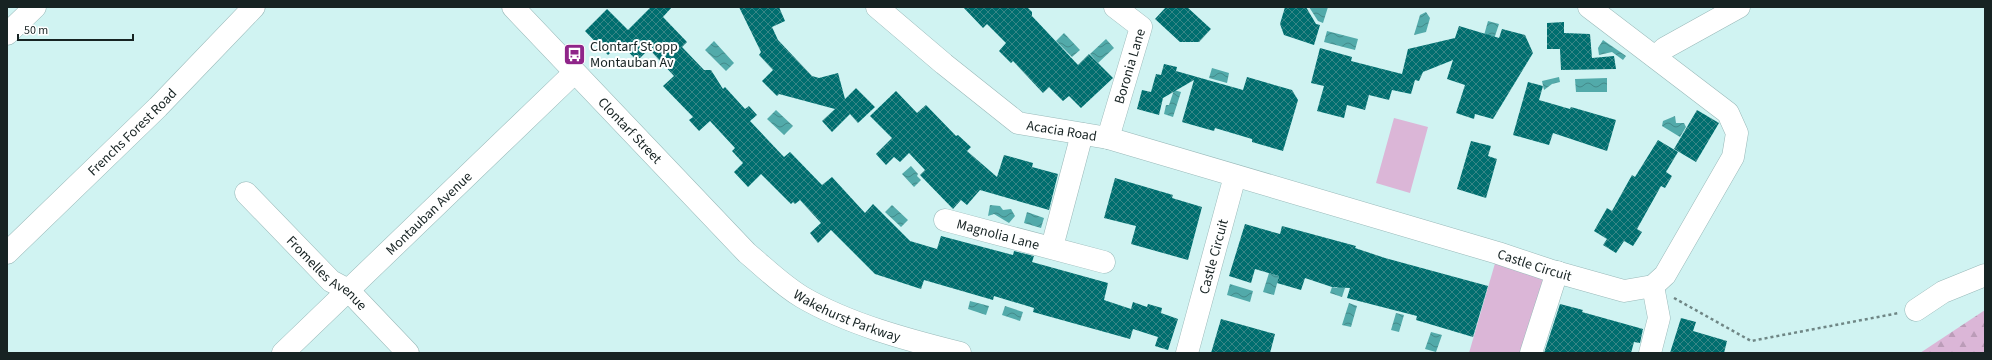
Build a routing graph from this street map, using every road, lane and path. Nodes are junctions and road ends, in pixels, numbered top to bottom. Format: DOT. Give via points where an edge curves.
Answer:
graph roads {
  1 [pos="35,7"];
  2 [pos="254,7"];
  3 [pos="513,7"];
  4 [pos="877,7"];
  5 [pos="1115,7"];
  6 [pos="1589,7"];
  7 [pos="1739,7"];
  8 [pos="7,34"];
  9 [pos="1654,57"];
  10 [pos="574,73"];
  11 [pos="1082,134"];
  12 [pos="1108,138"];
  13 [pos="1235,176"];
  14 [pos="246,193"];
  15 [pos="945,220"];
  16 [pos="1052,247"];
  17 [pos="7,253"];
  18 [pos="747,253"];
  19 [pos="1104,262"];
  20 [pos="1557,272"];
  21 [pos="1985,275"];
  22 [pos="1653,286"];
  23 [pos="348,290"];
  24 [pos="1916,310"];
  25 [pos="283,353"];
  26 [pos="408,353"];
  27 [pos="960,353"];
  28 [pos="1187,353"];
  29 [pos="1531,353"];
  30 [pos="1650,353"];
  1 -- 8 [label="street"];
  2 -- 17 [label="street, Frenchs Forest Road" via="158,107"];
  3 -- 10 [label="street, Clontarf Street"];
  4 -- 11 [label="street, Acacia Road" via="1018,123"];
  5 -- 12 [label="street, Boronia Lane" via="1141,27"];
  6 -- 9 [label="street"];
  7 -- 9 [label="street" via="1665,48"];
  9 -- 22 [label="street" via="1728,113 1737,133 1733,157 1665,275"];
  10 -- 18 [label="street, Clontarf Street"];
  10 -- 23 [label="street, Montauban Avenue"];
  11 -- 12 [label="street, Acacia Road"];
  11 -- 16 [label="street, Magnolia Lane"];
  12 -- 13 [label="street, Acacia Road"];
  13 -- 20 [label="street, Castle Circuit"];
  13 -- 28 [label="street, Castle Circuit"];
  14 -- 23 [label="street, Fromelles Avenue" via="331,281"];
  15 -- 16 [label="street, Magnolia Lane"];
  16 -- 19 [label="street, Magnolia Lane"];
  18 -- 27 [label="street, Wakehurst Parkway" via="802,296 833,312 862,324"];
  20 -- 22 [label="street, Castle Circuit" via="1624,291"];
  20 -- 29 [label="street"];
  21 -- 24 [label="street" via="1943,292"];
  22 -- 24 [label="path" via="1751,341"];
  22 -- 30 [label="street" via="1659,318"];
  23 -- 25 [label="street, Montauban Avenue"];
  23 -- 26 [label="street, Fromelles Avenue"];
}
